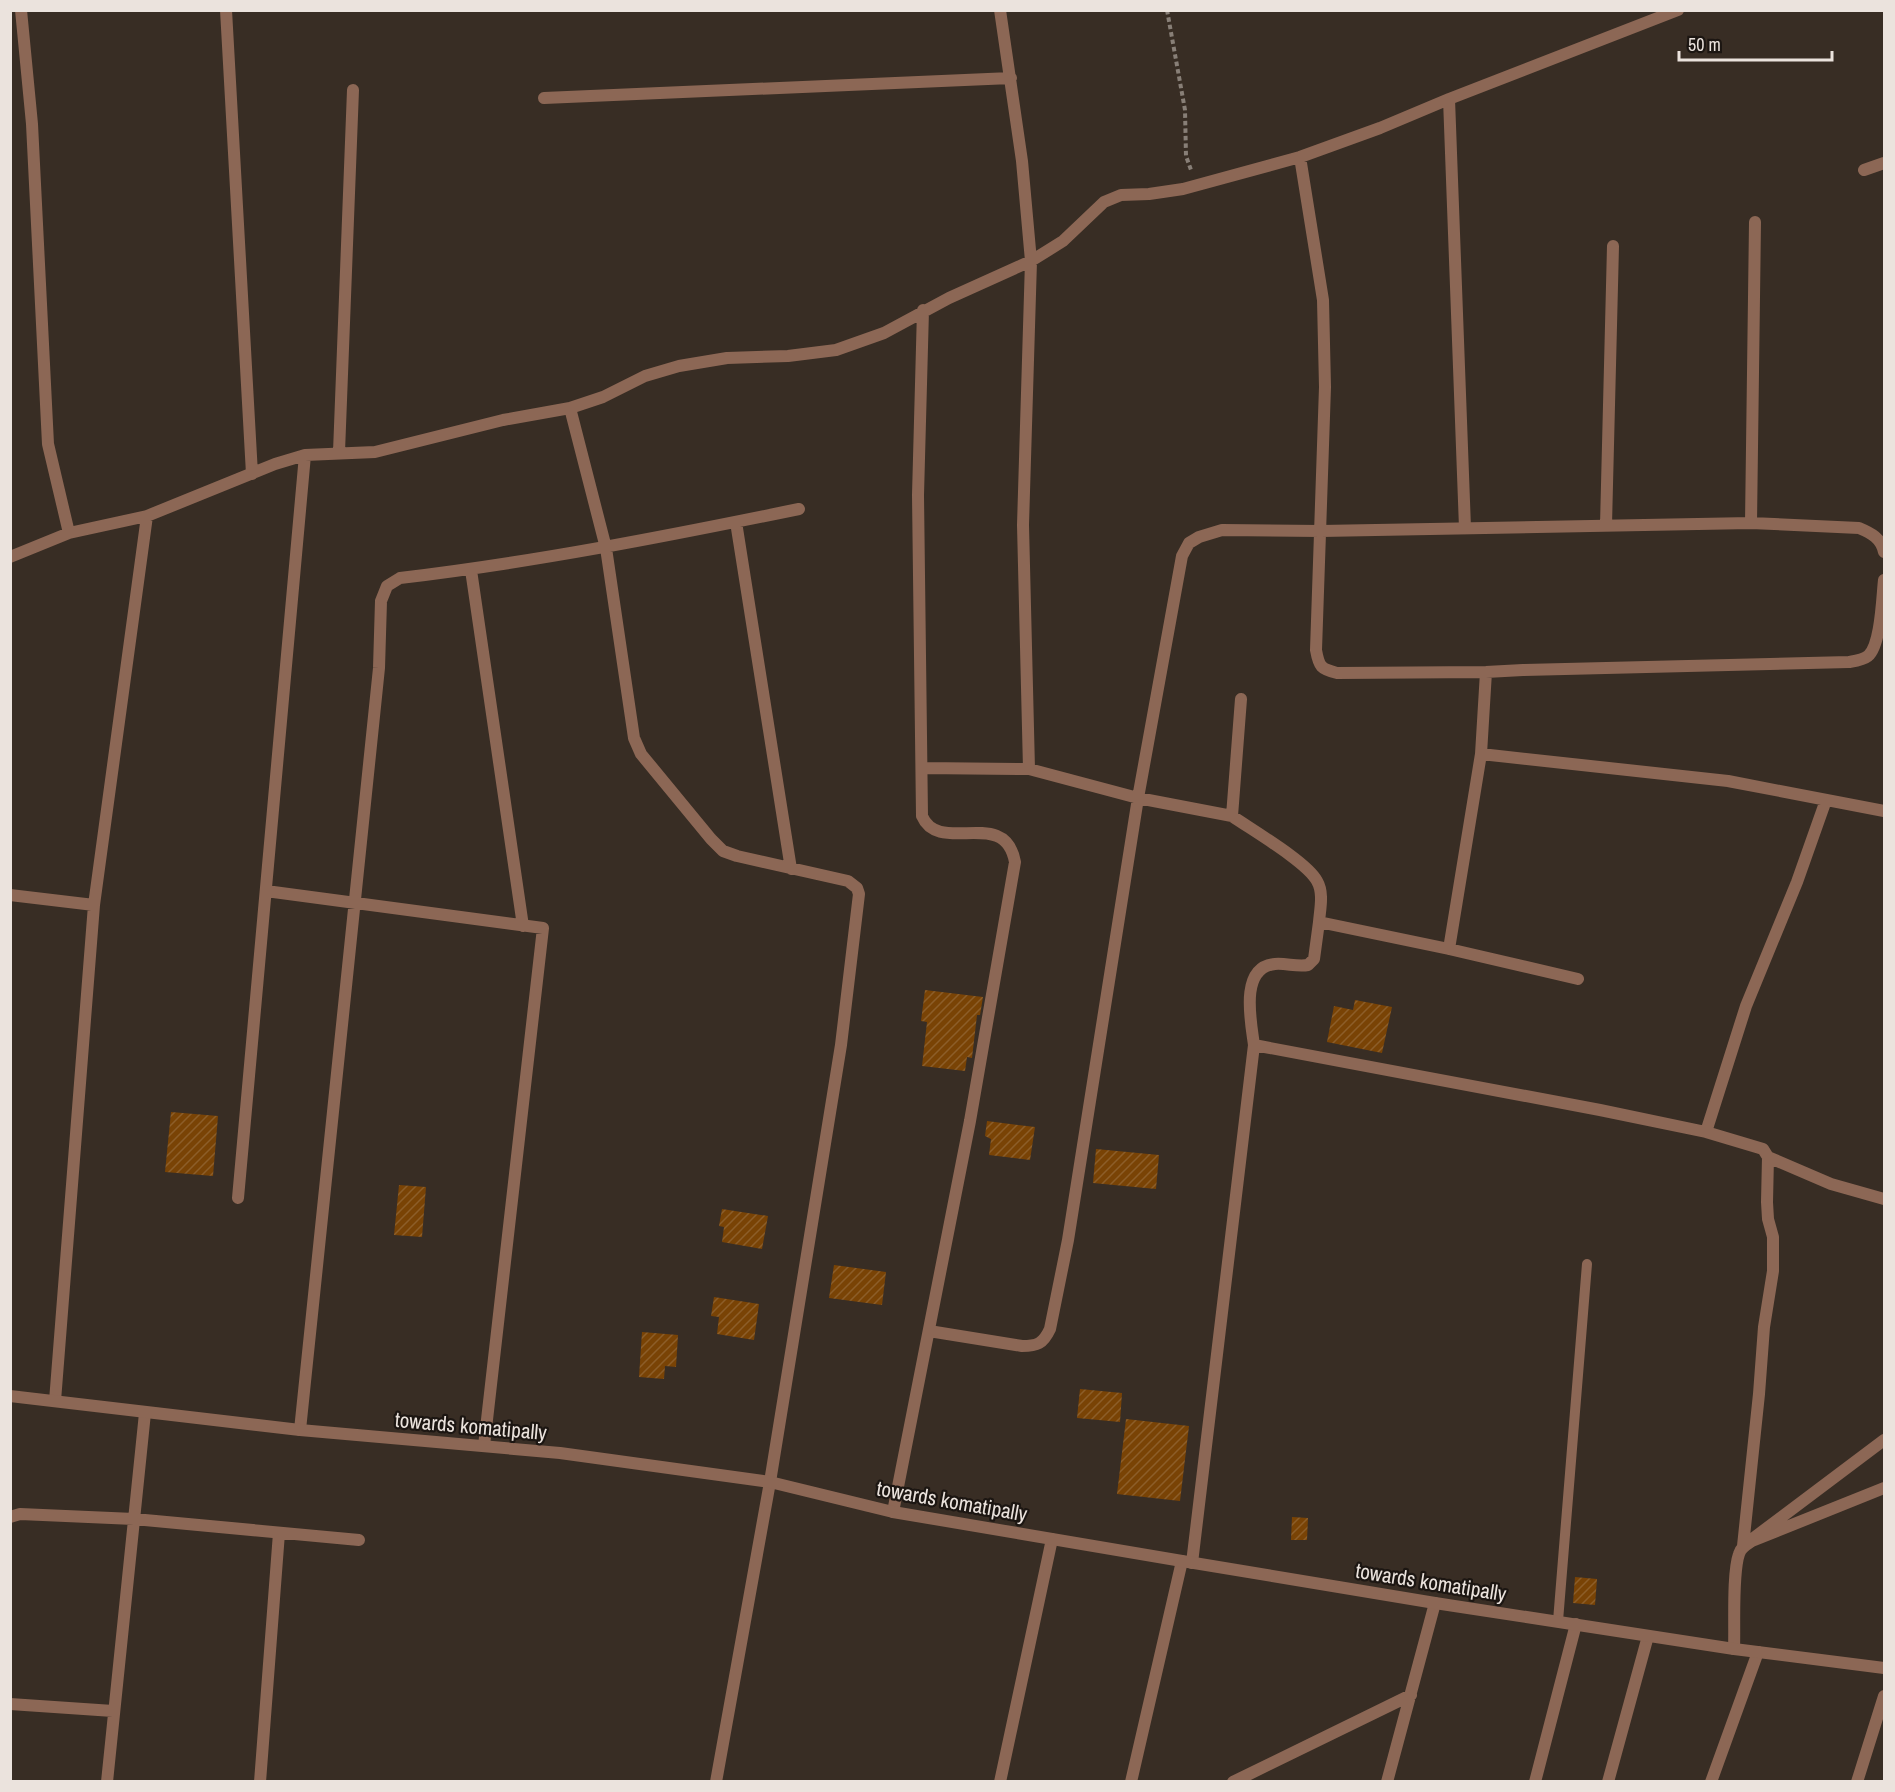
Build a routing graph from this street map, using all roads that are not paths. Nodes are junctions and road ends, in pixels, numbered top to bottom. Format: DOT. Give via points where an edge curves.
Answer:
graph roads {
  1 [pos="21,10"];
  2 [pos="225,10"];
  3 [pos="1000,10"];
  4 [pos="1678,10"];
  5 [pos="1011,78"];
  6 [pos="353,90"];
  7 [pos="544,98"];
  8 [pos="1449,99"];
  9 [pos="1300,157"];
  10 [pos="1884,163"];
  11 [pos="1864,170"];
  12 [pos="1755,222"];
  13 [pos="1613,246"];
  14 [pos="1031,261"];
  15 [pos="923,310"];
  16 [pos="570,408"];
  17 [pos="339,452"];
  18 [pos="304,455"];
  19 [pos="252,474"];
  20 [pos="800,509"];
  21 [pos="147,516"];
  22 [pos="736,522"];
  23 [pos="1751,523"];
  24 [pos="1606,525"];
  25 [pos="1465,528"];
  26 [pos="1321,531"];
  27 [pos="69,533"];
  28 [pos="606,548"];
  29 [pos="1884,552"];
  30 [pos="10,557"];
  31 [pos="471,570"];
  32 [pos="1884,580"];
  33 [pos="1486,672"];
  34 [pos="1241,699"];
  35 [pos="1480,754"];
  36 [pos="922,768"];
  37 [pos="1029,769"];
  38 [pos="1138,798"];
  39 [pos="1826,800"];
  40 [pos="1884,811"];
  41 [pos="1232,816"];
  42 [pos="791,868"];
  43 [pos="266,891"];
  44 [pos="10,895"];
  45 [pos="354,902"];
  46 [pos="94,905"];
  47 [pos="1319,922"];
  48 [pos="523,926"];
  49 [pos="1449,949"];
  50 [pos="1578,979"];
  51 [pos="1254,1045"];
  52 [pos="1706,1132"];
  53 [pos="1768,1157"];
  54 [pos="238,1198"];
  55 [pos="1884,1198"];
  56 [pos="1587,1264"];
  57 [pos="929,1330"];
  58 [pos="10,1396"];
  59 [pos="55,1401"];
  60 [pos="145,1413"];
  61 [pos="300,1430"];
  62 [pos="1884,1440"];
  63 [pos="484,1446"];
  64 [pos="770,1482"];
  65 [pos="1884,1488"];
  66 [pos="893,1512"];
  67 [pos="10,1517"];
  68 [pos="134,1519"];
  69 [pos="279,1533"];
  70 [pos="1052,1539"];
  71 [pos="359,1540"];
  72 [pos="1187,1562"];
  73 [pos="1435,1603"];
  74 [pos="1558,1621"];
  75 [pos="1576,1624"];
  76 [pos="1648,1636"];
  77 [pos="1734,1649"];
  78 [pos="1758,1652"];
  79 [pos="1884,1668"];
  80 [pos="1411,1695"];
  81 [pos="1884,1696"];
  82 [pos="10,1704"];
  83 [pos="113,1711"];
  84 [pos="107,1782"];
  85 [pos="260,1782"];
  86 [pos="716,1782"];
  87 [pos="1000,1782"];
  88 [pos="1131,1782"];
  89 [pos="1233,1782"];
  90 [pos="1387,1782"];
  91 [pos="1534,1782"];
  92 [pos="1608,1782"];
  93 [pos="1712,1782"];
  94 [pos="1857,1782"];
  1 -- 27 [label="street" via="32,124 48,444"];
  2 -- 19 [label="street"];
  3 -- 5 [label="street"];
  4 -- 8 [label="street"];
  5 -- 7 [label="street"];
  5 -- 14 [label="street"];
  6 -- 17 [label="street"];
  8 -- 9 [label="street"];
  8 -- 25 [label="street"];
  9 -- 14 [label="street" via="1195,185 1121,195 1104,202 1063,241"];
  9 -- 26 [label="street" via="1323,300"];
  10 -- 11 [label="street"];
  12 -- 23 [label="street"];
  13 -- 24 [label="street"];
  14 -- 15 [label="street"];
  14 -- 37 [label="street" via="1023,525"];
  15 -- 16 [label="street" via="884,333 836,350 727,358 679,366"];
  15 -- 36 [label="street" via="918,495"];
  16 -- 17 [label="street" via="503,420 375,452"];
  16 -- 28 [label="street"];
  17 -- 18 [label="street"];
  18 -- 19 [label="street"];
  18 -- 43 [label="street"];
  19 -- 21 [label="street"];
  20 -- 22 [label="street"];
  21 -- 27 [label="street"];
  21 -- 46 [label="street"];
  22 -- 28 [label="street"];
  22 -- 42 [label="street"];
  23 -- 24 [label="street"];
  23 -- 29 [label="street" via="1859,528 1872,533"];
  24 -- 25 [label="street"];
  25 -- 26 [label="street"];
  26 -- 33 [label="street" via="1316,650 1318,663 1324,669 1337,673"];
  26 -- 38 [label="street" via="1222,530 1189,543 1182,556"];
  27 -- 30 [label="street"];
  28 -- 31 [label="street"];
  28 -- 42 [label="street" via="634,738 642,754 723,851"];
  31 -- 45 [label="street" via="400,578 387,586 381,601 379,668"];
  31 -- 48 [label="street"];
  32 -- 33 [label="street" via="1876,644 1860,660"];
  33 -- 35 [label="street"];
  34 -- 41 [label="street"];
  35 -- 39 [label="street" via="1728,781"];
  35 -- 49 [label="street"];
  36 -- 37 [label="street"];
  36 -- 57 [label="street" via="925,824 944,832 1002,837 1009,843 1015,862"];
  37 -- 38 [label="street"];
  38 -- 41 [label="street"];
  38 -- 57 [label="street" via="1068,1240 1050,1329 1045,1341 1036,1346"];
  39 -- 40 [label="street"];
  39 -- 52 [label="street" via="1746,1006"];
  41 -- 47 [label="street" via="1305,866 1317,881 1321,896"];
  42 -- 64 [label="street" via="853,883 859,900 841,1044"];
  43 -- 45 [label="street"];
  43 -- 54 [label="street"];
  44 -- 46 [label="street"];
  45 -- 48 [label="street"];
  45 -- 61 [label="street"];
  46 -- 59 [label="street"];
  47 -- 49 [label="street"];
  47 -- 51 [label="street" via="1314,959 1308,965 1268,966 1251,983"];
  48 -- 63 [label="street" via="543,928"];
  49 -- 50 [label="street"];
  51 -- 52 [label="street"];
  51 -- 72 [label="street"];
  52 -- 53 [label="street" via="1763,1149"];
  53 -- 55 [label="street" via="1831,1184"];
  53 -- 62 [label="street" via="1773,1271 1743,1545"];
  56 -- 74 [label="lane"];
  57 -- 66 [label="street"];
  58 -- 59 [label="street, towards komatipally"];
  59 -- 60 [label="street, towards komatipally"];
  60 -- 61 [label="street, towards komatipally"];
  60 -- 68 [label="street"];
  61 -- 63 [label="street, towards komatipally"];
  63 -- 64 [label="street, towards komatipally"];
  64 -- 66 [label="street, towards komatipally"];
  64 -- 86 [label="street"];
  65 -- 77 [label="street" via="1742,1548 1736,1572"];
  66 -- 70 [label="street, towards komatipally"];
  67 -- 68 [label="street" via="20,1514"];
  68 -- 69 [label="street"];
  68 -- 83 [label="street"];
  69 -- 71 [label="street"];
  69 -- 85 [label="street"];
  70 -- 72 [label="street, towards komatipally"];
  70 -- 87 [label="street"];
  72 -- 73 [label="street, towards komatipally"];
  72 -- 88 [label="street"];
  73 -- 74 [label="street, towards komatipally"];
  73 -- 80 [label="street"];
  74 -- 75 [label="street, towards komatipally"];
  75 -- 76 [label="street, towards komatipally"];
  75 -- 91 [label="street"];
  76 -- 77 [label="street, towards komatipally"];
  76 -- 92 [label="street"];
  77 -- 78 [label="street, towards komatipally"];
  78 -- 79 [label="street, towards komatipally"];
  78 -- 93 [label="street"];
  80 -- 89 [label="street"];
  80 -- 90 [label="street"];
  81 -- 94 [label="street"];
  82 -- 83 [label="street"];
  83 -- 84 [label="street"];
}
